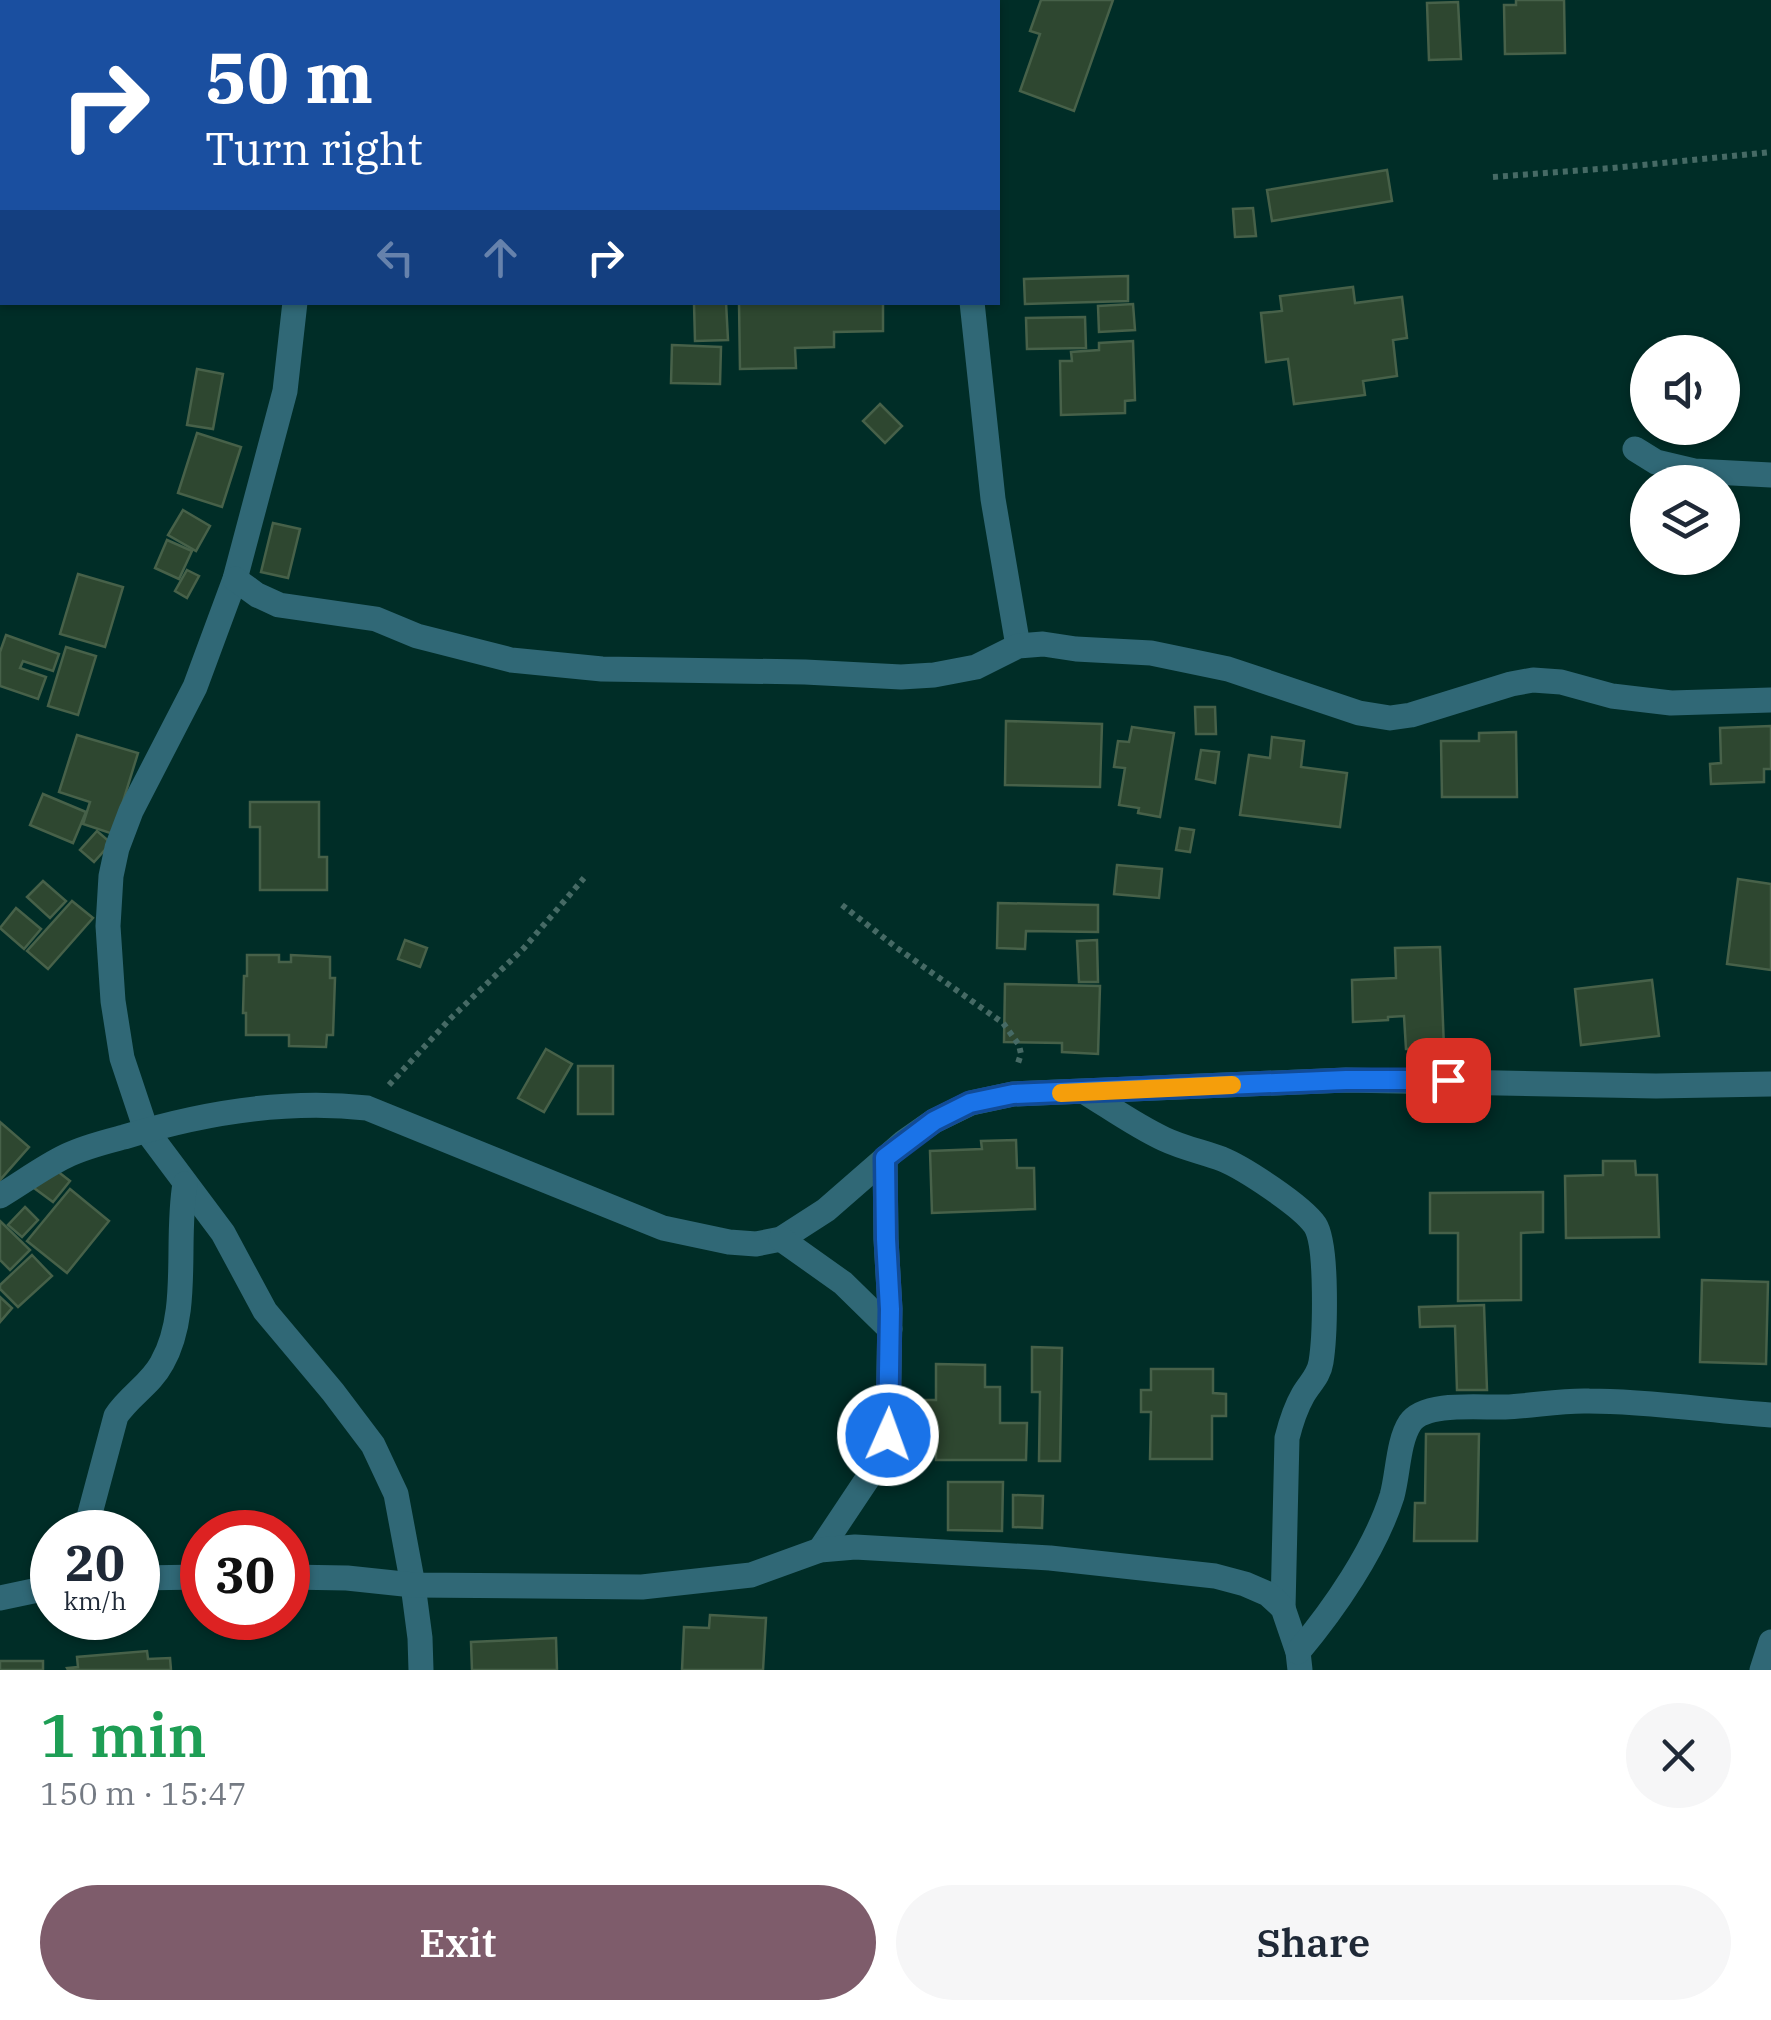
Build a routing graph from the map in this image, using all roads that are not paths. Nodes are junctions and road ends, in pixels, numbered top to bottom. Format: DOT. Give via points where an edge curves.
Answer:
graph roads {
  1 [pos="294,305"];
  2 [pos="972,305"];
  3 [pos="1635,448"];
  4 [pos="1771,475"];
  5 [pos="235,578"];
  6 [pos="1018,646"];
  7 [pos="1771,700"];
  8 [pos="1771,1084"];
  9 [pos="1085,1092"];
  10 [pos="146,1130"];
  11 [pos="885,1158"];
  12 [pos="185,1184"];
  13 [pos="0,1196"];
  14 [pos="781,1238"];
  15 [pos="890,1329"];
  16 [pos="1771,1416"];
  17 [pos="91,1510"];
  18 [pos="820,1550"];
  19 [pos="310,1577"];
  20 [pos="413,1585"];
  21 [pos="30,1592"];
  22 [pos="0,1598"];
  23 [pos="1283,1608"];
  24 [pos="1771,1642"];
  25 [pos="1299,1661"];
  26 [pos="421,1670"];
  27 [pos="1762,1670"];
  1 -- 5 [label="street" via="285,391"];
  2 -- 6 [label="street"];
  3 -- 4 [label="street" via="1656,462 1694,472"];
  5 -- 6 [label="street" via="278,605 376,619 512,660 602,668 901,678 976,666"];
  5 -- 10 [label="street" via="195,687 124,827 111,876 113,1001 122,1058"];
  6 -- 7 [label="street" via="1184,659 1390,718 1533,680 1671,703"];
  8 -- 9 [label="street" via="1346,1080"];
  9 -- 11 [label="street" via="970,1103"];
  9 -- 23 [label="street" via="1163,1138 1253,1177 1301,1211 1320,1237 1322,1360 1292,1414 1287,1438"];
  10 -- 12 [label="street"];
  10 -- 13 [label="street" via="69,1154"];
  10 -- 14 [label="street" via="254,1108 367,1108 663,1228 729,1242"];
  11 -- 14 [label="street" via="826,1210"];
  11 -- 15 [label="street"];
  12 -- 17 [label="street" via="170,1348 116,1416"];
  12 -- 20 [label="street" via="223,1234 265,1311 373,1445 396,1494"];
  14 -- 15 [label="street" via="843,1282"];
  15 -- 18 [label="street" via="888,1435 880,1460"];
  16 -- 25 [label="street" via="1591,1400 1442,1408 1414,1418 1392,1497 1369,1548"];
  18 -- 20 [label="street" via="750,1574 642,1587"];
  18 -- 23 [label="street" via="1050,1558 1215,1576 1268,1594"];
  19 -- 20 [label="street"];
  20 -- 26 [label="street"];
  21 -- 22 [label="street"];
  23 -- 25 [label="street"];
  24 -- 27 [label="street"];
}
